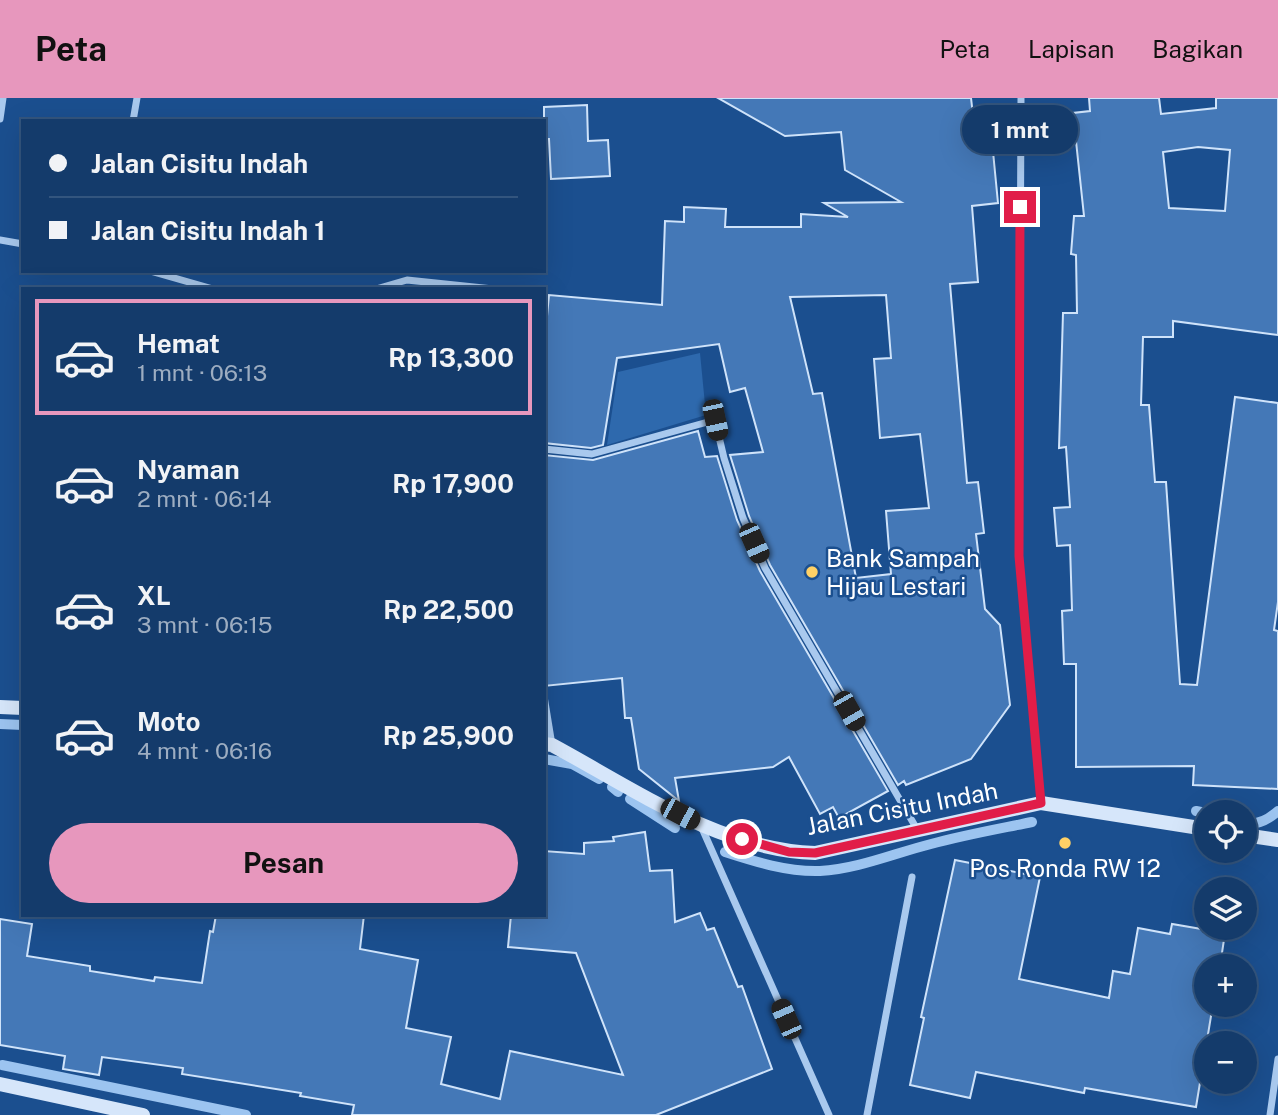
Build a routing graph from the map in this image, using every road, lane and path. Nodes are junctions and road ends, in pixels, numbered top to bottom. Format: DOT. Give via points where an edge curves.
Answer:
graph roads {
  1 [pos="3,98"];
  2 [pos="137,98"];
  3 [pos="1021,98"];
  4 [pos="0,119"];
  5 [pos="133,119"];
  6 [pos="0,240"];
  7 [pos="21,244"];
  8 [pos="157,273"];
  9 [pos="206,287"];
  10 [pos="383,287"];
  11 [pos="474,287"];
  12 [pos="546,449"];
  13 [pos="0,707"];
  14 [pos="21,708"];
  15 [pos="546,720"];
  16 [pos="548,744"];
  17 [pos="1041,803"];
  18 [pos="701,826"];
  19 [pos="1194,827"];
  20 [pos="918,831"];
  21 [pos="1257,837"];
  22 [pos="1278,840"];
  23 [pos="912,877"];
  24 [pos="1278,1059"];
  25 [pos="0,1084"];
  26 [pos="143,1115"];
  27 [pos="829,1115"];
  28 [pos="867,1115"];
  29 [pos="1270,1115"];
  1 -- 4 [label="street"];
  2 -- 5 [label="street"];
  3 -- 17 [label="street" via="1019,556"];
  6 -- 7 [label="street"];
  8 -- 9 [label="street"];
  10 -- 11 [label="street" via="407,280"];
  12 -- 20 [label="street" via="593,454 715,420 743,519 765,568"];
  13 -- 14 [label="street"];
  15 -- 16 [label="street"];
  16 -- 18 [label="street, Jalan Cisitu Indah"];
  17 -- 19 [label="street, Jalan Cisitu Indah"];
  17 -- 20 [label="street, Jalan Cisitu Indah"];
  18 -- 20 [label="street, Jalan Cisitu Indah" via="762,846 815,853"];
  18 -- 27 [label="street"];
  21 -- 22 [label="street"];
  23 -- 28 [label="street"];
  24 -- 29 [label="street"];
  25 -- 26 [label="street"];
}
